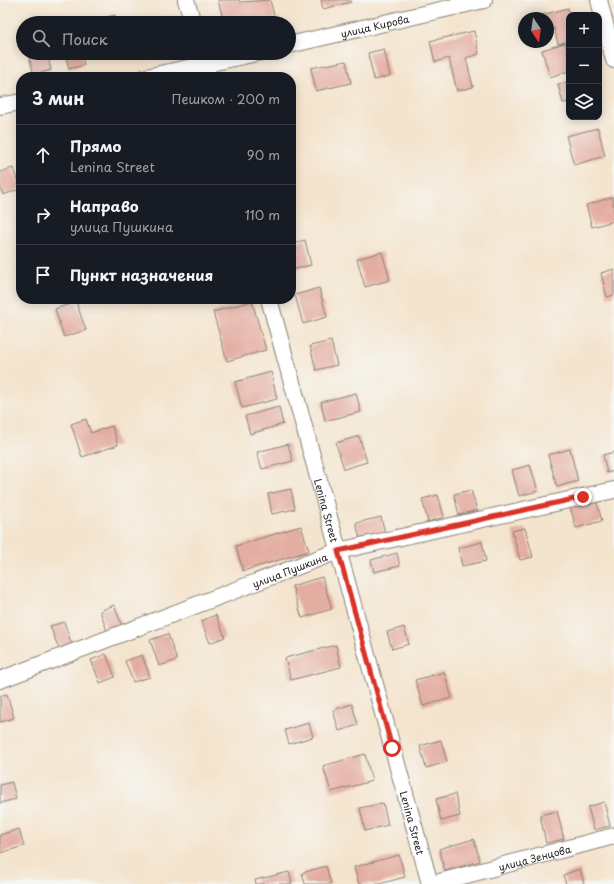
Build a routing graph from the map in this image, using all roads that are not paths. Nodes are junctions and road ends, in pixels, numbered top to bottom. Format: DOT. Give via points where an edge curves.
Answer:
graph roads {
  1 [pos="186,0"];
  2 [pos="484,0"];
  3 [pos="599,0"];
  4 [pos="191,16"];
  5 [pos="296,44"];
  6 [pos="227,60"];
  7 [pos="614,60"];
  8 [pos="205,65"];
  9 [pos="171,72"];
  10 [pos="16,103"];
  11 [pos="0,106"];
  12 [pos="270,304"];
  13 [pos="614,490"];
  14 [pos="338,551"];
  15 [pos="0,680"];
  16 [pos="614,836"];
  17 [pos="431,884"];
  1 -- 4 [label="street"];
  2 -- 5 [label="street, улица Кирова"];
  3 -- 7 [label="street"];
  6 -- 8 [label="street"];
  8 -- 9 [label="street"];
  10 -- 11 [label="street"];
  12 -- 14 [label="street, Lenina Street"];
  13 -- 14 [label="street, улица Пушкина"];
  14 -- 15 [label="street, улица Пушкина"];
  14 -- 17 [label="street, Lenina Street"];
  16 -- 17 [label="street, улица Зенцова"];
}
